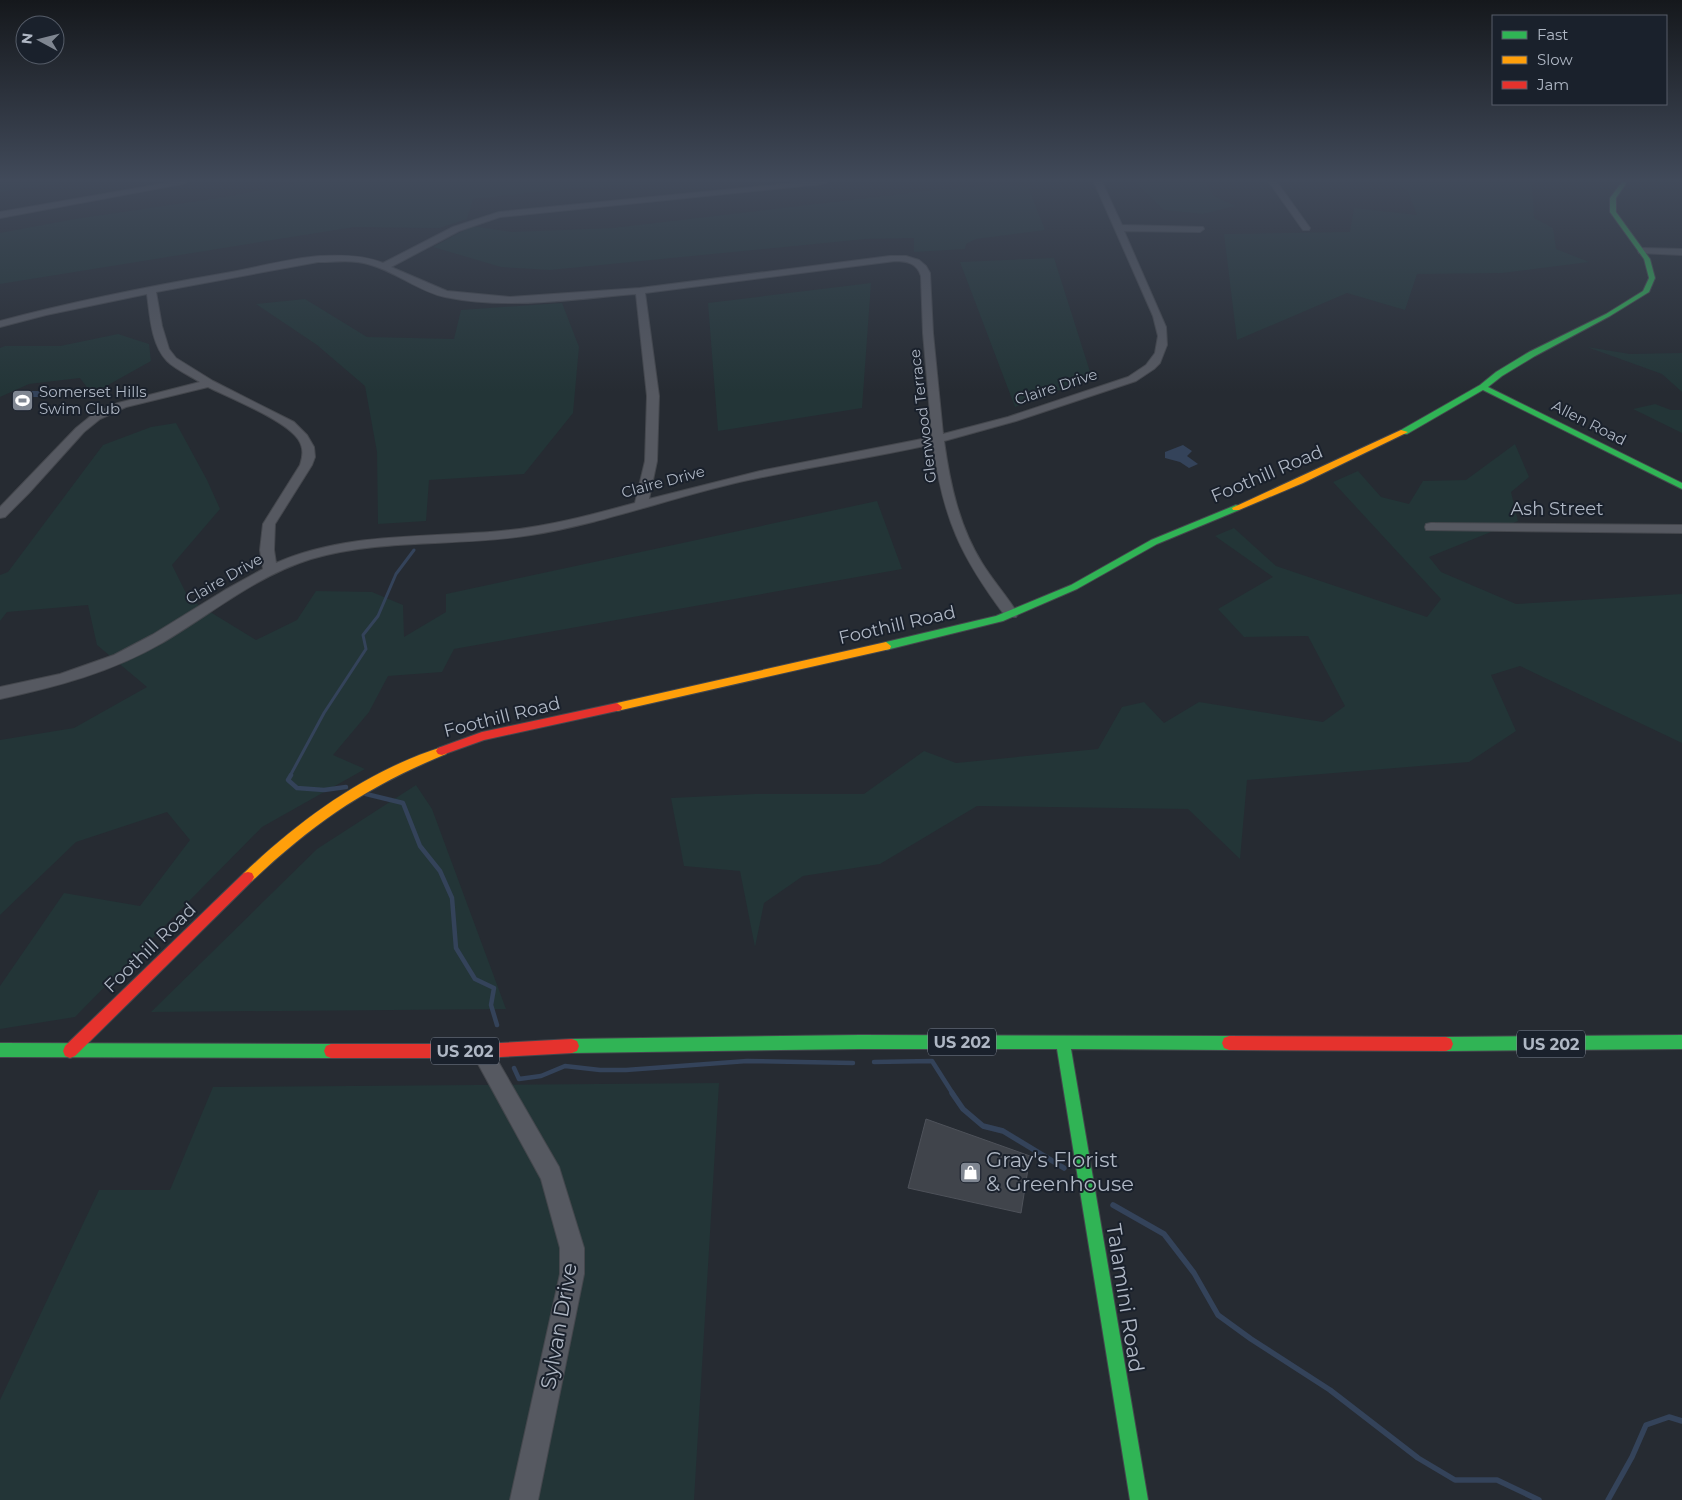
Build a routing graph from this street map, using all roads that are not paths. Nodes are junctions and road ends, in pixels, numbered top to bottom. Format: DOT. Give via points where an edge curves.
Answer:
graph roads {
  1 [pos="412,252"];
  2 [pos="1129,252"];
  3 [pos="1643,252"];
  4 [pos="385,266"];
  5 [pos="151,290"];
  6 [pos="640,291"];
  7 [pos="0,324"];
  8 [pos="209,383"];
  9 [pos="1483,386"];
  10 [pos="938,440"];
  11 [pos="1682,486"];
  12 [pos="640,505"];
  13 [pos="0,514"];
  14 [pos="1431,527"];
  15 [pos="1682,529"];
  16 [pos="270,570"];
  17 [pos="1011,614"];
  18 [pos="0,693"];
  19 [pos="1063,1042"];
  20 [pos="1682,1042"];
  21 [pos="0,1050"];
  22 [pos="70,1051"];
  23 [pos="481,1051"];
  24 [pos="524,1500"];
  25 [pos="1139,1500"];
  1 -- 4 [label="street"];
  2 -- 10 [label="street, Claire Drive" via="1162,328 1163,348 1157,360 1132,379"];
  3 -- 9 [label="main road, Foothill Road" via="1652,278 1646,292 1532,354"];
  4 -- 5 [label="street" via="353,259 318,259"];
  4 -- 6 [label="street" via="445,294 483,299 526,300"];
  5 -- 7 [label="street"];
  5 -- 8 [label="street" via="164,350 172,360"];
  6 -- 10 [label="street, Glenwood Terrace" via="890,258 916,262 925,274"];
  6 -- 12 [label="street" via="653,396 651,461"];
  8 -- 13 [label="street" via="122,405 96,417"];
  8 -- 16 [label="street" via="290,424 308,447 306,465 268,524"];
  9 -- 11 [label="main road, Allen Road"];
  9 -- 17 [label="main road, Foothill Road" via="1401,433 1300,481 1154,542 1074,587"];
  10 -- 12 [label="street, Claire Drive" via="790,467"];
  10 -- 17 [label="street, Glenwood Terrace" via="945,484 957,527 993,591"];
  12 -- 16 [label="street, Claire Drive" via="533,531 328,551"];
  14 -- 15 [label="street, Ash Street"];
  16 -- 18 [label="street, Claire Drive" via="129,654 67,679"];
  17 -- 22 [label="main road, Foothill Road" via="755,676 482,736 405,765 366,784 305,825"];
  19 -- 20 [label="main road, US 202"];
  19 -- 23 [label="main road, US 202" via="860,1042 538,1047"];
  19 -- 25 [label="main road, Talamini Road"];
  21 -- 22 [label="main road, US 202"];
  22 -- 23 [label="main road, US 202"];
  23 -- 24 [label="street, Sylvan Drive" via="551,1175 572,1248 572,1274"];
}
